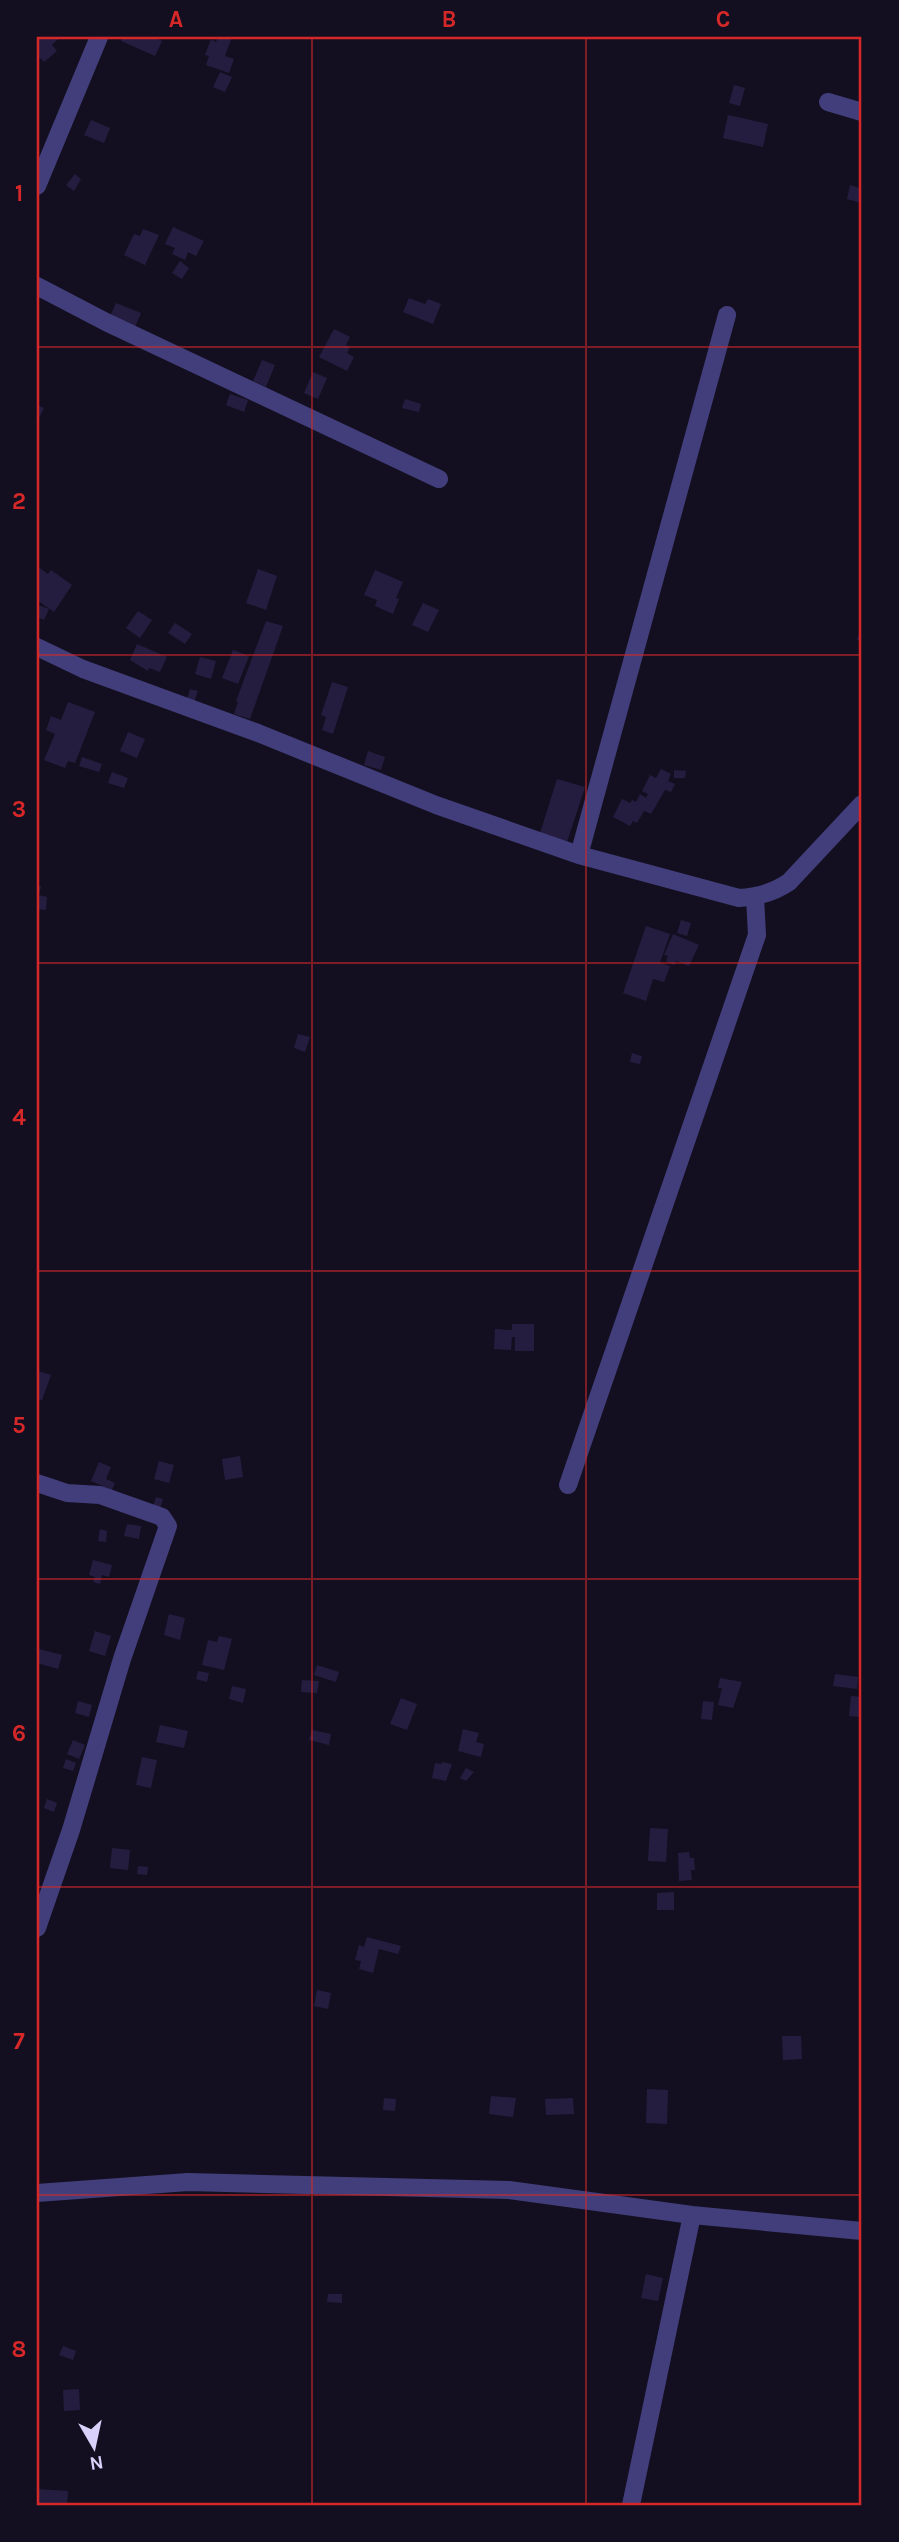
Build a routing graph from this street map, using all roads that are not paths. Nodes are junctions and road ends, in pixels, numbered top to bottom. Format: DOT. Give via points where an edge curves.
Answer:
graph roads {
  1 [pos="99,37"];
  2 [pos="828,102"];
  3 [pos="862,113"];
  4 [pos="37,186"];
  5 [pos="37,286"];
  6 [pos="727,315"];
  7 [pos="439,479"];
  8 [pos="37,647"];
  9 [pos="862,804"];
  10 [pos="579,855"];
  11 [pos="755,897"];
  12 [pos="37,1483"];
  13 [pos="568,1485"];
  14 [pos="37,1928"];
  15 [pos="37,2193"];
  16 [pos="692,2215"];
  17 [pos="862,2231"];
  18 [pos="631,2505"];
  1 -- 4 [label="street"];
  2 -- 3 [label="street"];
  5 -- 7 [label="street"];
  6 -- 10 [label="street"];
  8 -- 10 [label="street" via="83,669 436,805"];
  9 -- 11 [label="street" via="789,882"];
  10 -- 11 [label="street" via="739,898"];
  11 -- 13 [label="street" via="757,935"];
  12 -- 14 [label="street" via="67,1493 100,1495 162,1517 167,1526"];
  15 -- 16 [label="street" via="188,2182 495,2190"];
  16 -- 17 [label="street"];
  16 -- 18 [label="street"];
}
